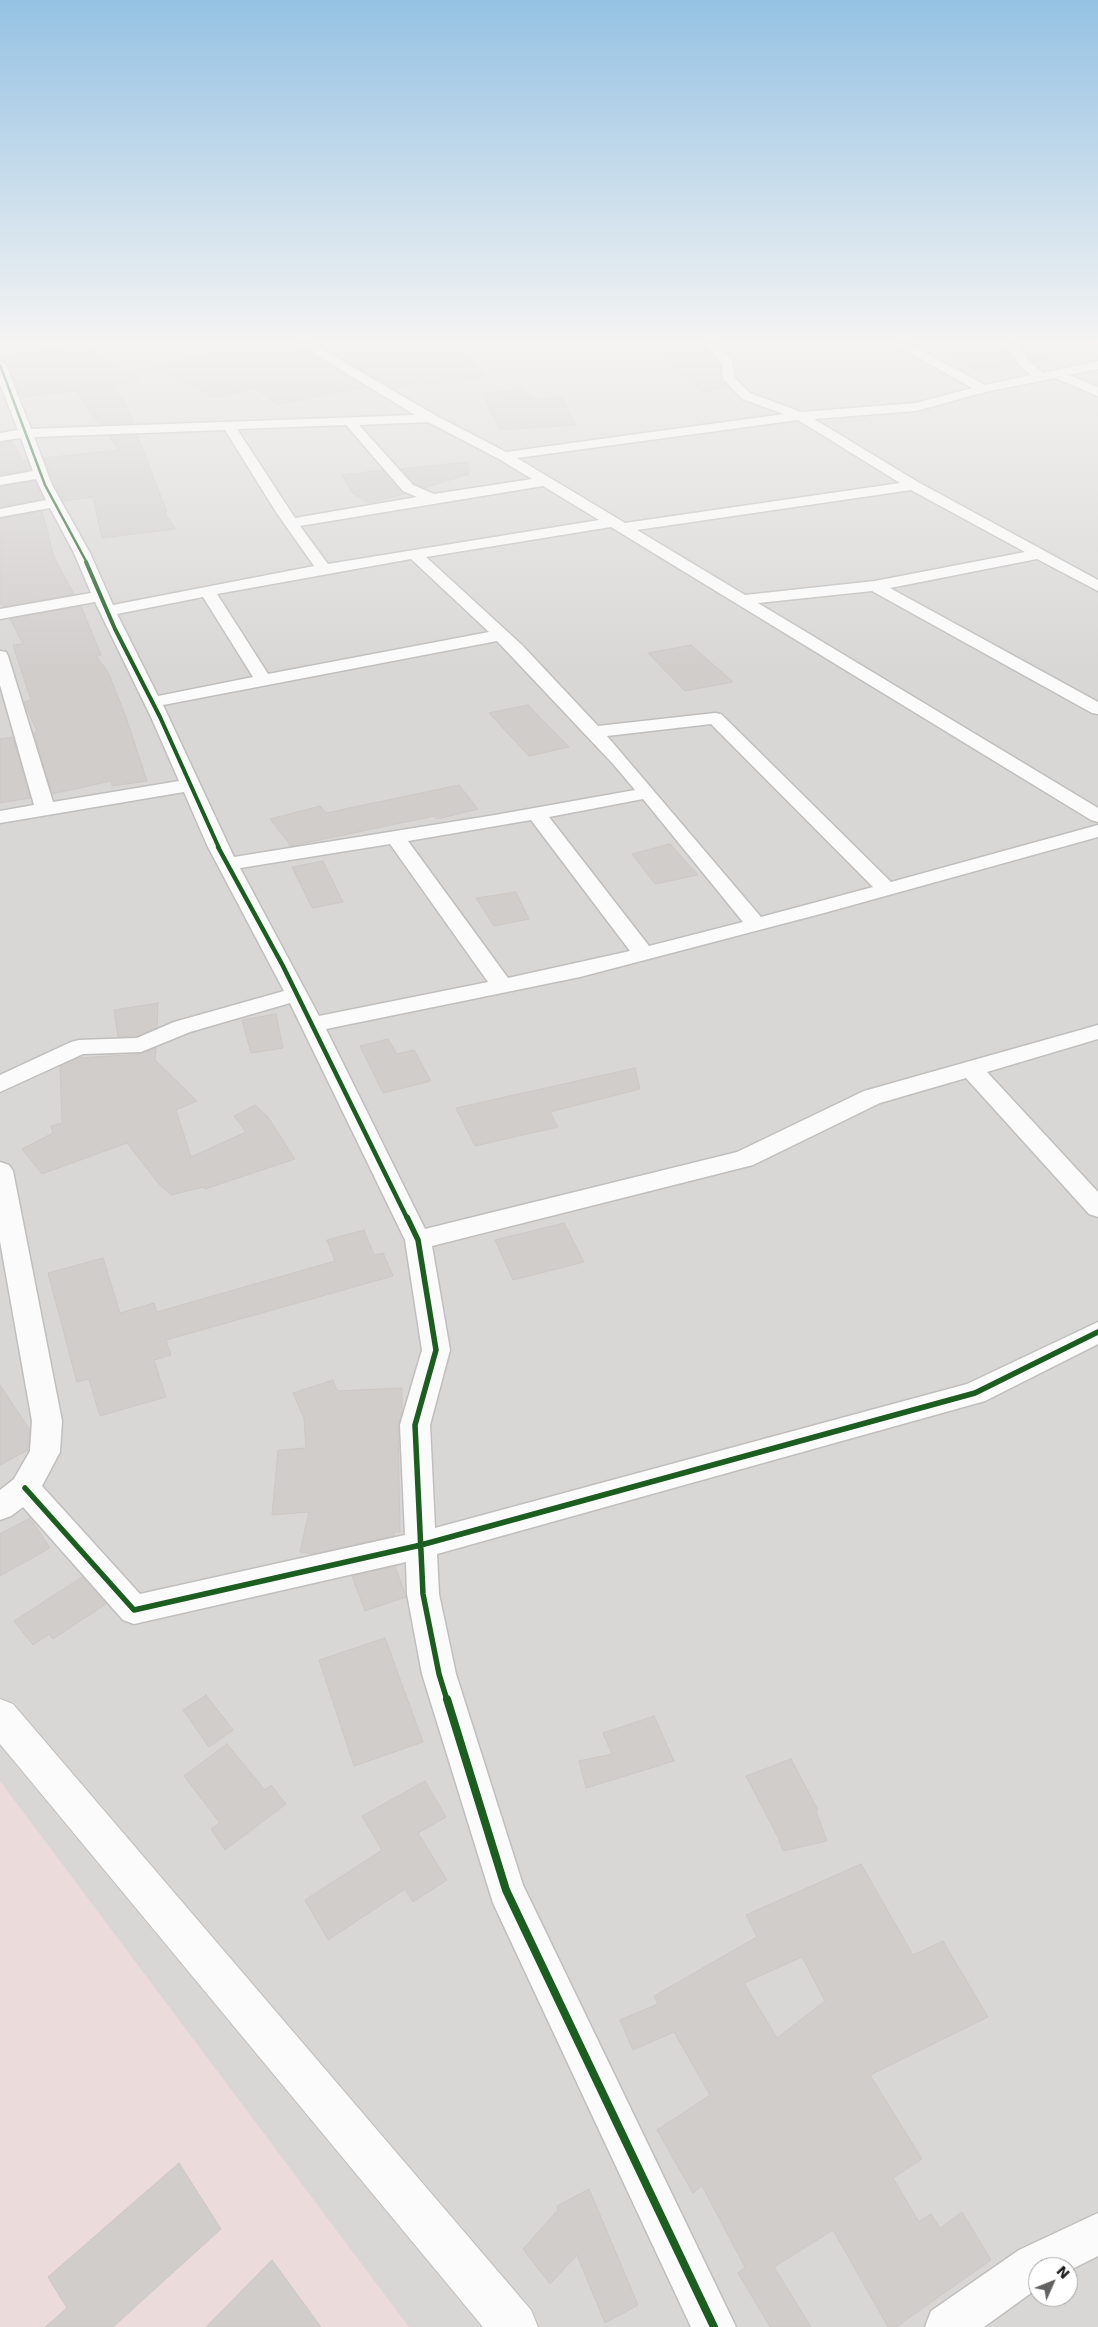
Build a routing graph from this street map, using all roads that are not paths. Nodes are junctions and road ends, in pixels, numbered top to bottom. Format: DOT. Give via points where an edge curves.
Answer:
graph roads {
  1 [pos="24,452"];
  2 [pos="246,453"];
  3 [pos="377,453"];
  4 [pos="497,453"];
  5 [pos="529,453"];
  6 [pos="860,453"];
  7 [pos="504,456"];
  8 [pos="0,481"];
  9 [pos="546,481"];
  10 [pos="913,485"];
  11 [pos="433,498"];
  12 [pos="55,503"];
  13 [pos="0,513"];
  14 [pos="290,523"];
  15 [pos="619,525"];
  16 [pos="415,554"];
  17 [pos="1039,554"];
  18 [pos="324,569"];
  19 [pos="875,586"];
  20 [pos="1098,586"];
  21 [pos="208,592"];
  22 [pos="744,600"];
  23 [pos="104,604"];
  24 [pos="0,614"];
  25 [pos="501,635"];
  26 [pos="0,656"];
  27 [pos="264,681"];
  28 [pos="152,702"];
  29 [pos="1098,709"];
  30 [pos="594,732"];
  31 [pos="191,785"];
  32 [pos="647,793"];
  33 [pos="45,809"];
  34 [pos="536,813"];
  35 [pos="1098,816"];
  36 [pos="0,817"];
  37 [pos="1098,831"];
  38 [pos="395,837"];
  39 [pos="228,864"];
  40 [pos="887,890"];
  41 [pos="756,924"];
  42 [pos="643,953"];
  43 [pos="502,986"];
  44 [pos="297,994"];
  45 [pos="312,1025"];
  46 [pos="1098,1032"];
  47 [pos="971,1069"];
  48 [pos="0,1084"];
  49 [pos="0,1171"];
  50 [pos="1098,1208"];
  51 [pos="418,1240"];
  52 [pos="1098,1332"];
  53 [pos="26,1488"];
  54 [pos="0,1507"];
  55 [pos="421,1545"];
  56 [pos="0,1716"];
  57 [pos="1098,2234"];
  58 [pos="514,2327"];
  59 [pos="714,2327"];
  60 [pos="947,2327"];
  1 -- 8 [label="street"];
  1 -- 12 [label="street"];
  2 -- 14 [label="street"];
  3 -- 11 [label="street" via="408,488"];
  4 -- 7 [label="street"];
  5 -- 7 [label="street"];
  6 -- 10 [label="street"];
  7 -- 9 [label="street"];
  9 -- 11 [label="street"];
  9 -- 15 [label="street"];
  10 -- 15 [label="street"];
  10 -- 17 [label="street"];
  11 -- 14 [label="street"];
  12 -- 13 [label="street"];
  12 -- 23 [label="street"];
  14 -- 18 [label="street"];
  15 -- 16 [label="street"];
  15 -- 22 [label="street"];
  16 -- 18 [label="street"];
  16 -- 25 [label="street"];
  17 -- 19 [label="street"];
  17 -- 20 [label="street"];
  18 -- 21 [label="street"];
  19 -- 22 [label="street"];
  19 -- 29 [label="street"];
  21 -- 23 [label="street"];
  21 -- 27 [label="street"];
  22 -- 35 [label="street"];
  23 -- 24 [label="street"];
  23 -- 28 [label="street"];
  25 -- 27 [label="street"];
  25 -- 30 [label="street"];
  26 -- 33 [label="street"];
  27 -- 28 [label="street"];
  28 -- 31 [label="street"];
  30 -- 32 [label="street"];
  30 -- 40 [label="street" via="715,718"];
  31 -- 33 [label="street"];
  31 -- 39 [label="street"];
  32 -- 34 [label="street"];
  32 -- 41 [label="street"];
  33 -- 36 [label="street"];
  34 -- 38 [label="street"];
  34 -- 42 [label="street"];
  37 -- 40 [label="street"];
  38 -- 39 [label="street"];
  38 -- 43 [label="street"];
  39 -- 44 [label="street"];
  40 -- 41 [label="street"];
  41 -- 42 [label="street"];
  42 -- 43 [label="street"];
  43 -- 45 [label="street"];
  44 -- 45 [label="street"];
  44 -- 48 [label="street" via="182,1027 141,1045 80,1047"];
  45 -- 51 [label="street"];
  46 -- 47 [label="street"];
  47 -- 50 [label="street"];
  47 -- 51 [label="street" via="872,1097 744,1159"];
  49 -- 53 [label="street" via="47,1421 45,1452"];
  51 -- 55 [label="street" via="436,1350 416,1425"];
  52 -- 55 [label="street" via="975,1393"];
  53 -- 54 [label="street"];
  53 -- 55 [label="street" via="134,1610"];
  55 -- 59 [label="street" via="423,1594 439,1674 506,1890"];
  56 -- 58 [label="street"];
  57 -- 60 [label="street" via="1034,2265"];
}
